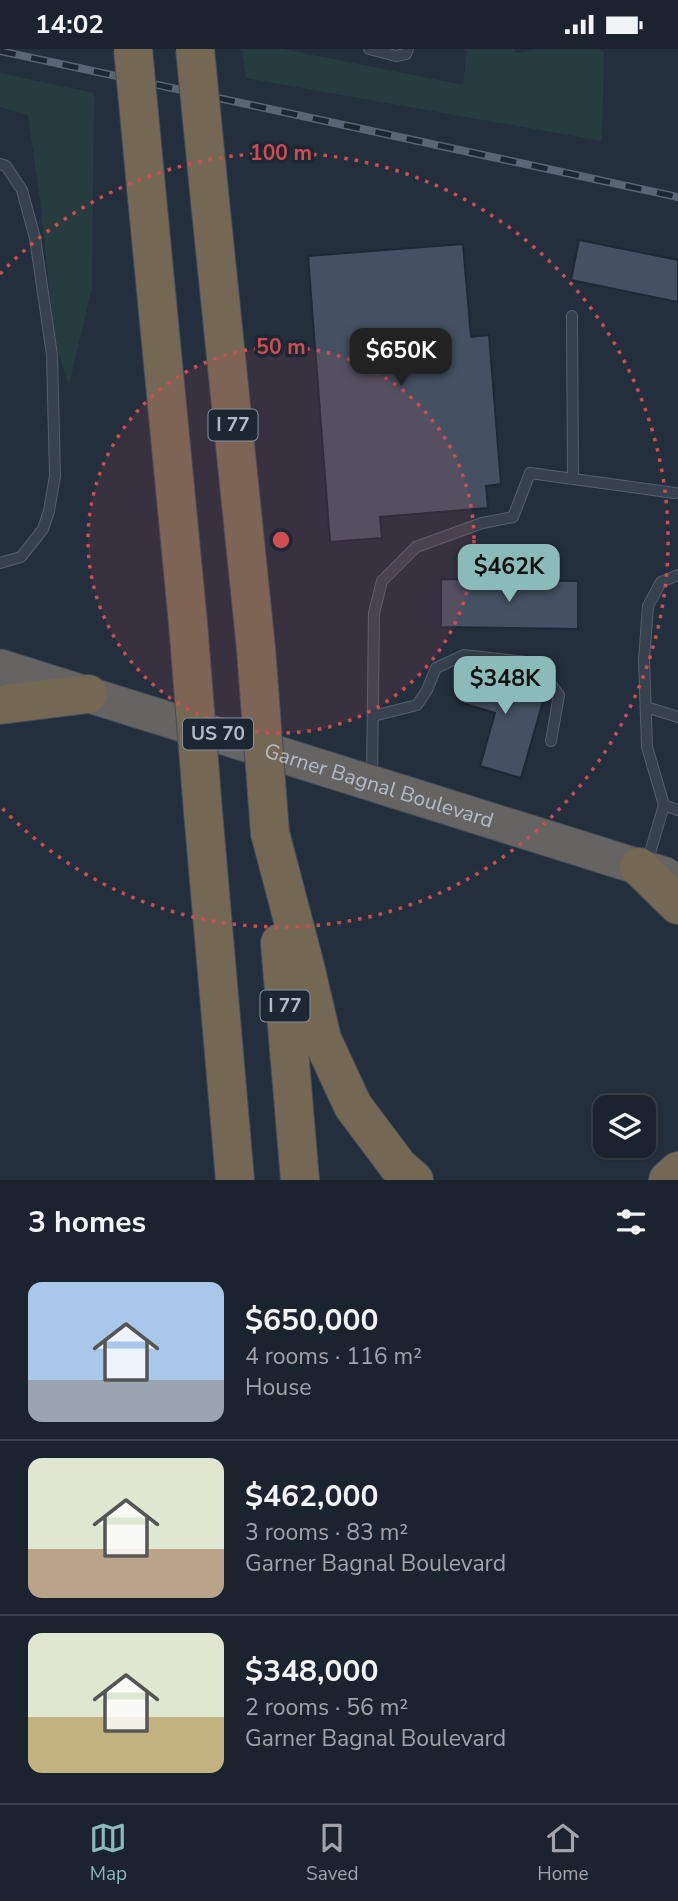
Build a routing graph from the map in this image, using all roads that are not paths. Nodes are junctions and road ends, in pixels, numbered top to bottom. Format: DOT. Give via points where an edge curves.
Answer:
graph roads {
  1 [pos="133,49"];
  2 [pos="195,49"];
  3 [pos="369,49"];
  4 [pos="408,49"];
  5 [pos="0,164"];
  6 [pos="572,316"];
  7 [pos="573,479"];
  8 [pos="675,493"];
  9 [pos="0,563"];
  10 [pos="678,575"];
  11 [pos="0,667"];
  12 [pos="88,694"];
  13 [pos="0,705"];
  14 [pos="646,707"];
  15 [pos="373,716"];
  16 [pos="678,717"];
  17 [pos="551,741"];
  18 [pos="372,783"];
  19 [pos="664,806"];
  20 [pos="678,810"];
  21 [pos="270,833"];
  22 [pos="642,868"];
  23 [pos="678,880"];
  24 [pos="678,905"];
  25 [pos="224,1062"];
  26 [pos="678,1171"];
  27 [pos="210,1180"];
  28 [pos="235,1180"];
  29 [pos="300,1180"];
  30 [pos="414,1180"];
  31 [pos="668,1180"];
  1 -- 25 [label="highway, bridge"];
  2 -- 21 [label="highway, I 77, bridge" via="256,649"];
  3 -- 4 [label="lane" via="396,56 407,54"];
  5 -- 9 [label="lane" via="22,190 35,238 52,355 55,476 43,529 21,557"];
  6 -- 7 [label="lane"];
  7 -- 8 [label="lane"];
  7 -- 15 [label="lane" via="530,473 513,517 416,547 382,581 374,613"];
  10 -- 14 [label="lane" via="661,582 648,606"];
  11 -- 12 [label="highway, Garner Bagnal Boulevard / US 70"];
  12 -- 13 [label="highway"];
  12 -- 18 [label="highway, Garner Bagnal Boulevard / US 70"];
  14 -- 16 [label="lane"];
  14 -- 19 [label="lane" via="647,747"];
  15 -- 17 [label="lane" via="417,705 436,668 464,655 535,663 559,695"];
  15 -- 18 [label="lane"];
  18 -- 22 [label="highway, Garner Bagnal Boulevard / US 70"];
  19 -- 20 [label="lane"];
  19 -- 22 [label="lane"];
  21 -- 29 [label="highway, I 77"];
  21 -- 30 [label="highway" via="322,1038 353,1106"];
  22 -- 23 [label="highway, Garner Bagnal Boulevard / US 70"];
  22 -- 24 [label="highway"];
  25 -- 27 [label="highway"];
  25 -- 28 [label="highway"];
  26 -- 31 [label="highway"];
}
